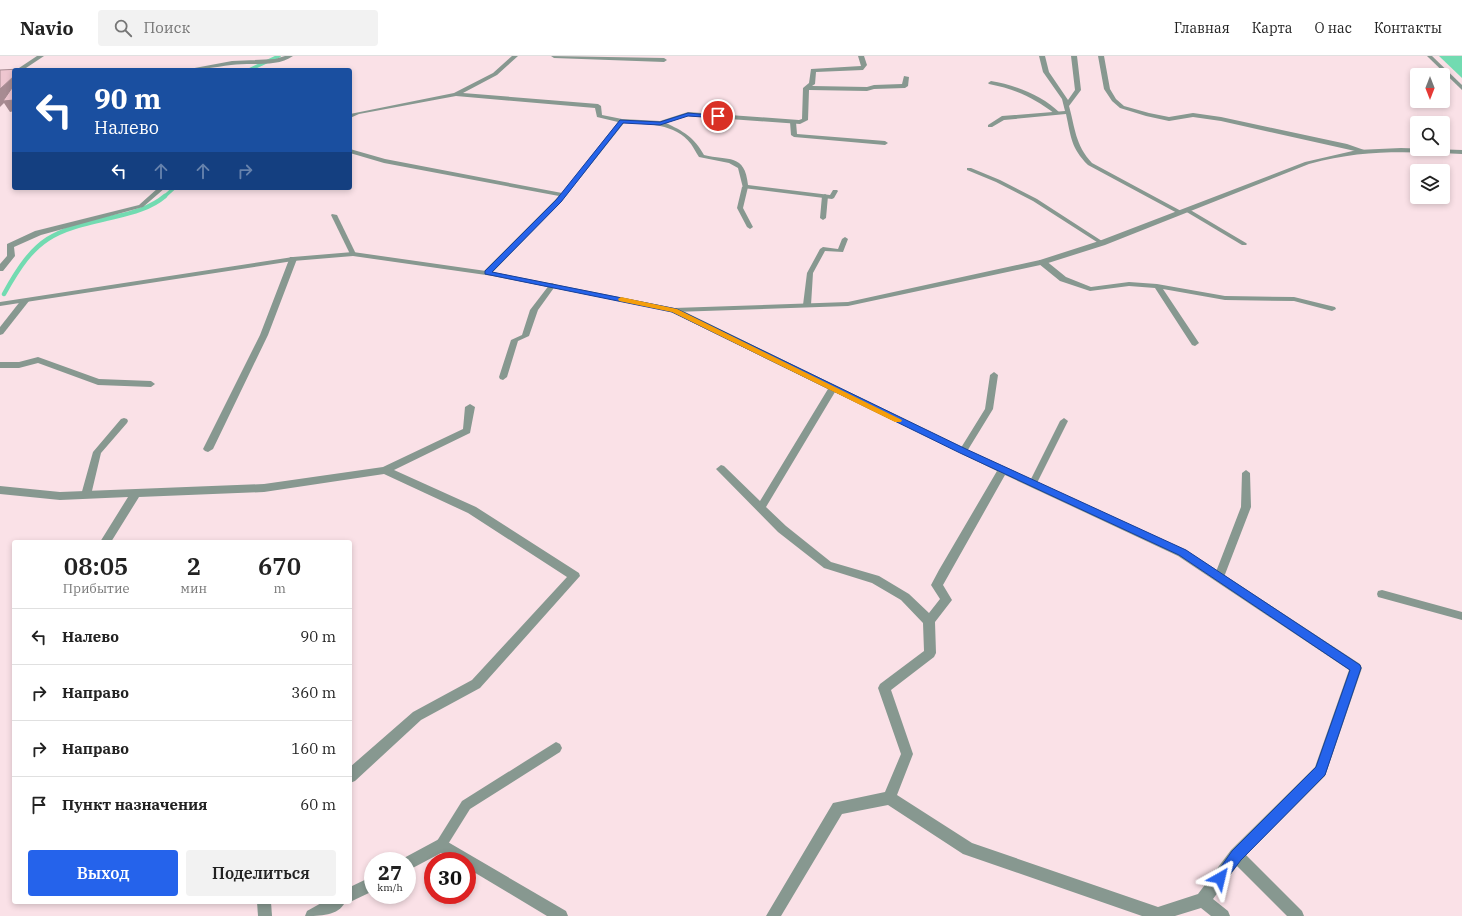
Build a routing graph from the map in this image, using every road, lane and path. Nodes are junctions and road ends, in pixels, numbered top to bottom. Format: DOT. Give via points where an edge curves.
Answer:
graph roads {
  1 [pos="41,56"];
  2 [pos="290,56"];
  3 [pos="515,56"];
  4 [pos="554,56"];
  5 [pos="861,56"];
  6 [pos="1042,56"];
  7 [pos="1074,56"];
  8 [pos="1101,56"];
  9 [pos="1429,56"];
  10 [pos="664,60"];
  11 [pos="264,61"];
  12 [pos="22,68"];
  13 [pos="200,68"];
  14 [pos="247,68"];
  15 [pos="906,77"];
  16 [pos="990,83"];
  17 [pos="806,88"];
  18 [pos="1462,88"];
  19 [pos="456,94"];
  20 [pos="1068,109"];
  21 [pos="1057,113"];
  22 [pos="352,115"];
  23 [pos="622,122"];
  24 [pos="793,122"];
  25 [pos="660,123"];
  26 [pos="990,126"];
  27 [pos="885,143"];
  28 [pos="1364,151"];
  29 [pos="352,152"];
  30 [pos="1462,152"];
  31 [pos="969,169"];
  32 [pos="745,187"];
  33 [pos="160,190"];
  34 [pos="835,191"];
  35 [pos="563,195"];
  36 [pos="825,196"];
  37 [pos="1184,212"];
  38 [pos="334,215"];
  39 [pos="824,218"];
  40 [pos="750,228"];
  41 [pos="845,239"];
  42 [pos="1102,243"];
  43 [pos="1244,244"];
  44 [pos="353,254"];
  45 [pos="293,259"];
  46 [pos="1042,262"];
  47 [pos="0,269"];
  48 [pos="487,273"];
  49 [pos="552,285"];
  50 [pos="1157,286"];
  51 [pos="25,301"];
  52 [pos="0,304"];
  53 [pos="807,305"];
  54 [pos="1332,309"];
  55 [pos="674,310"];
  56 [pos="0,332"];
  57 [pos="1195,343"];
  58 [pos="0,365"];
  59 [pos="994,375"];
  60 [pos="503,377"];
  61 [pos="151,384"];
  62 [pos="833,388"];
  63 [pos="470,407"];
  64 [pos="124,421"];
  65 [pos="1064,421"];
  66 [pos="208,449"];
  67 [pos="963,451"];
  68 [pos="721,469"];
  69 [pos="1002,469"];
  70 [pos="385,470"];
  71 [pos="1246,473"];
  72 [pos="1033,483"];
  73 [pos="0,490"];
  74 [pos="136,493"];
  75 [pos="86,495"];
  76 [pos="761,507"];
  77 [pos="106,540"];
  78 [pos="1219,577"];
  79 [pos="1382,594"];
  80 [pos="1462,616"];
  81 [pos="929,621"];
  82 [pos="556,748"];
  83 [pos="352,774"];
  84 [pos="889,798"];
  85 [pos="441,845"];
  86 [pos="1236,855"];
  87 [pos="416,859"];
  88 [pos="364,888"];
  89 [pos="352,894"];
  90 [pos="1203,900"];
  91 [pos="264,904"];
  92 [pos="334,904"];
  93 [pos="265,916"];
  94 [pos="312,916"];
  95 [pos="561,916"];
  96 [pos="773,916"];
  97 [pos="1222,916"];
  98 [pos="1297,916"];
  1 -- 12 [label="street"];
  2 -- 11 [label="street" via="276,61"];
  3 -- 19 [label="street" via="494,74"];
  4 -- 10 [label="street"];
  5 -- 17 [label="street" via="863,68 813,70 812,84"];
  6 -- 20 [label="street" via="1046,72 1065,99"];
  7 -- 20 [label="street" via="1078,90"];
  8 -- 28 [label="street" via="1107,89 1122,107 1169,119 1193,115 1221,119"];
  9 -- 18 [label="lane"];
  11 -- 13 [label="street"];
  11 -- 14 [label="street"];
  15 -- 17 [label="street" via="905,86 868,89"];
  16 -- 21 [label="lane" via="1006,84 1044,103"];
  17 -- 24 [label="street" via="805,120"];
  19 -- 22 [label="street"];
  19 -- 23 [label="street" via="598,106 599,116"];
  20 -- 21 [label="street"];
  20 -- 37 [label="street" via="1076,146 1090,164"];
  21 -- 26 [label="street" via="1002,118"];
  23 -- 25 [label="street"];
  23 -- 35 [label="street"];
  24 -- 25 [label="street" via="688,114"];
  24 -- 27 [label="lane" via="794,135"];
  25 -- 32 [label="street" via="693,140 701,156 733,161 740,165"];
  28 -- 30 [label="street"];
  28 -- 37 [label="street" via="1306,163"];
  29 -- 35 [label="street" via="384,161"];
  31 -- 42 [label="lane" via="1035,200"];
  32 -- 36 [label="street"];
  32 -- 40 [label="lane" via="740,208"];
  33 -- 47 [label="street" via="141,206 38,233 10,246 11,256"];
  34 -- 36 [label="street" via="832,197"];
  35 -- 48 [label="street"];
  36 -- 39 [label="lane"];
  37 -- 42 [label="street"];
  37 -- 43 [label="lane"];
  38 -- 44 [label="lane"];
  41 -- 53 [label="lane" via="841,251 823,248 810,273"];
  42 -- 46 [label="street"];
  44 -- 45 [label="street"];
  44 -- 48 [label="street"];
  45 -- 51 [label="street"];
  45 -- 66 [label="street" via="264,335"];
  46 -- 50 [label="street" via="1063,279 1090,289 1129,284"];
  46 -- 53 [label="street" via="848,304"];
  48 -- 49 [label="street"];
  49 -- 55 [label="street"];
  49 -- 60 [label="lane" via="534,310 525,336 515,340"];
  50 -- 54 [label="street" via="1225,298 1294,299"];
  50 -- 57 [label="street"];
  51 -- 52 [label="street"];
  51 -- 56 [label="street"];
  53 -- 55 [label="street"];
  55 -- 62 [label="street"];
  58 -- 61 [label="street" via="19,365 38,360 98,382"];
  59 -- 67 [label="lane" via="989,409"];
  62 -- 67 [label="street"];
  62 -- 76 [label="street"];
  63 -- 70 [label="street" via="467,430"];
  64 -- 75 [label="lane" via="97,452"];
  65 -- 72 [label="lane"];
  67 -- 69 [label="street"];
  68 -- 76 [label="street"];
  69 -- 72 [label="street"];
  69 -- 81 [label="street" via="944,570 937,585 946,600"];
  70 -- 74 [label="street" via="319,482 264,488"];
  70 -- 83 [label="street" via="472,510 575,576 476,684 417,716"];
  71 -- 78 [label="lane" via="1246,507"];
  72 -- 78 [label="street" via="1182,553"];
  73 -- 75 [label="street" via="60,496"];
  74 -- 75 [label="street"];
  74 -- 77 [label="street"];
  76 -- 81 [label="street" via="782,529 828,565 875,580 905,598"];
  78 -- 86 [label="street" via="1356,668 1320,771"];
  79 -- 80 [label="lane"];
  81 -- 84 [label="street" via="930,653 884,688 907,754"];
  82 -- 85 [label="lane" via="466,805"];
  84 -- 90 [label="street" via="968,849 1158,914"];
  84 -- 96 [label="street" via="838,808"];
  85 -- 87 [label="street"];
  85 -- 95 [label="street"];
  86 -- 90 [label="street"];
  86 -- 98 [label="street"];
  88 -- 89 [label="street"];
  90 -- 97 [label="street"];
  91 -- 93 [label="street"];
  92 -- 94 [label="street"];
}
